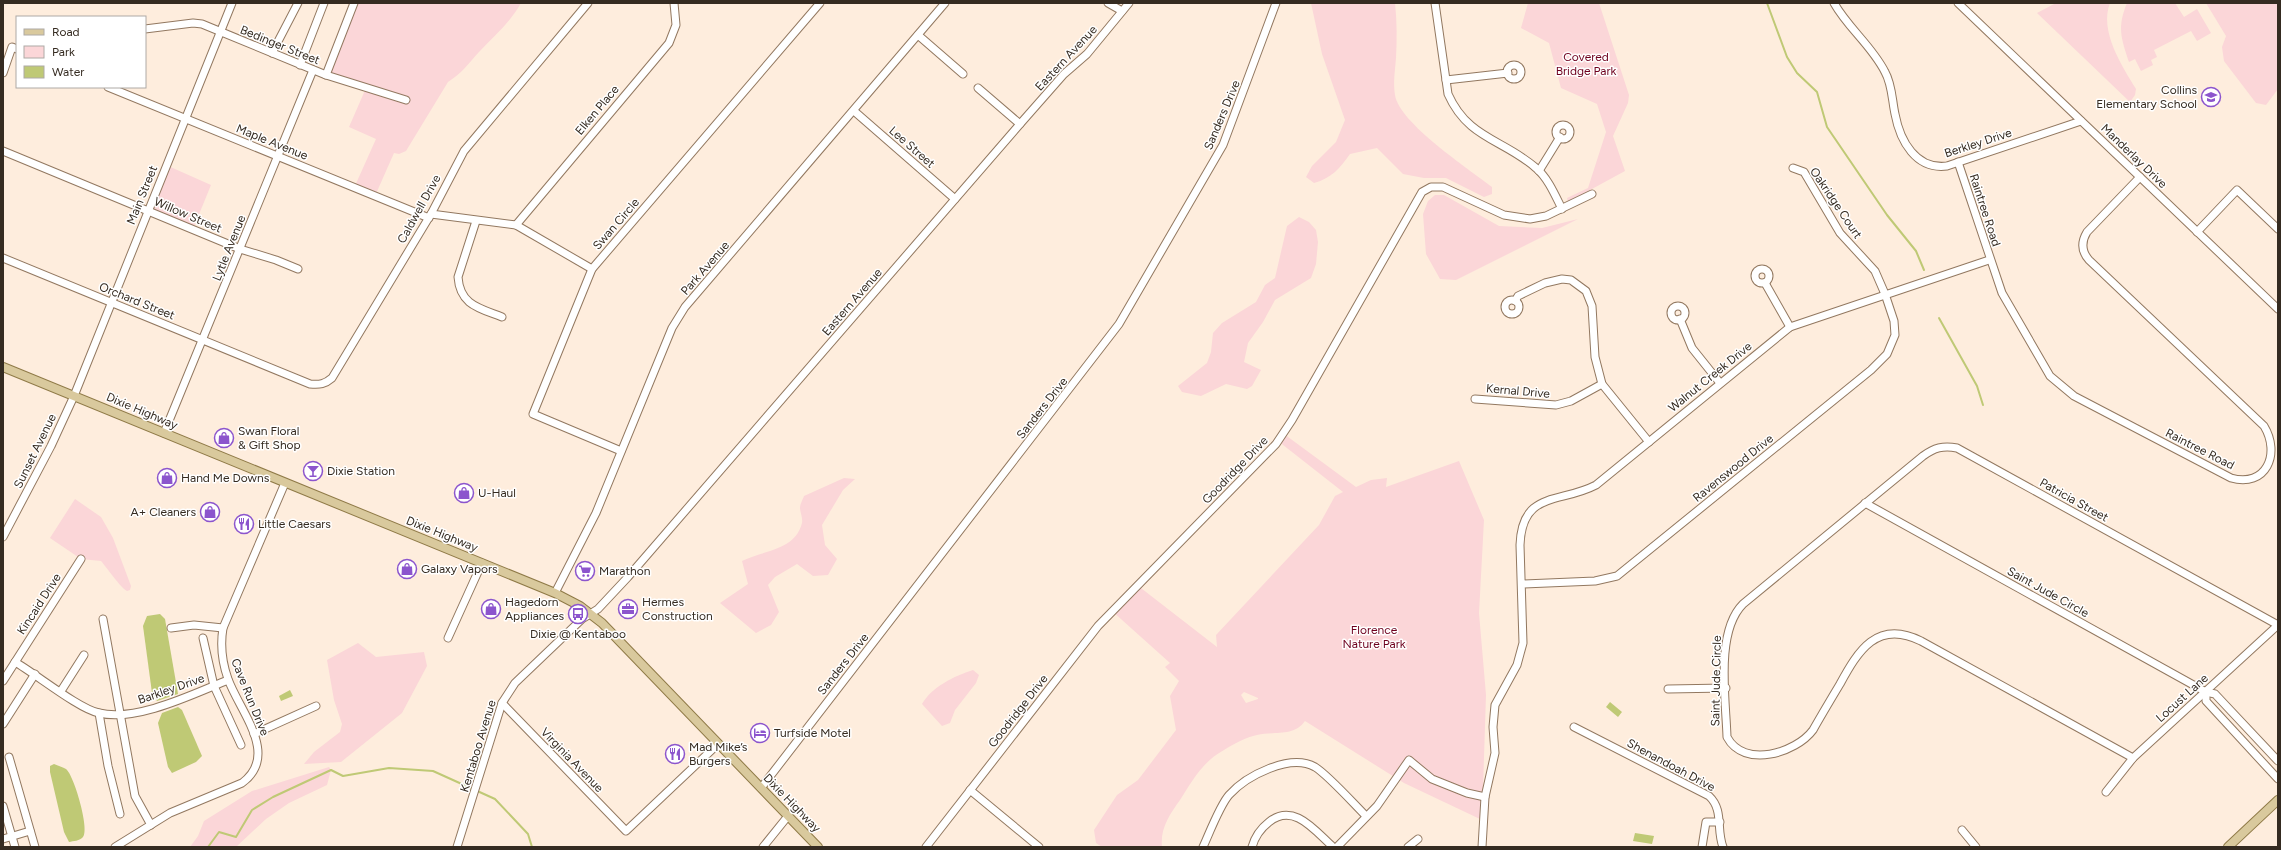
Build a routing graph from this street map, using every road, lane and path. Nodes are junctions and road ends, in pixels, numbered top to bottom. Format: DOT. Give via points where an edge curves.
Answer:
graph roads {
  1 [pos="232,3"];
  2 [pos="298,3"];
  3 [pos="324,3"];
  4 [pos="354,3"];
  5 [pos="588,3"];
  6 [pos="674,3"];
  7 [pos="820,3"];
  8 [pos="945,3"];
  9 [pos="1108,3"];
  10 [pos="1129,3"];
  11 [pos="1276,3"];
  12 [pos="1435,3"];
  13 [pos="1834,3"];
  14 [pos="1958,3"];
  15 [pos="1122,11"];
  16 [pos="146,29"];
  17 [pos="220,32"];
  18 [pos="918,35"];
  19 [pos="3,48"];
  20 [pos="15,48"];
  21 [pos="272,53"];
  22 [pos="300,64"];
  23 [pos="313,70"];
  24 [pos="3,73"];
  25 [pos="1508,73"];
  26 [pos="963,74"];
  27 [pos="326,75"];
  28 [pos="1446,80"];
  29 [pos="110,88"];
  30 [pos="978,88"];
  31 [pos="406,100"];
  32 [pos="854,111"];
  33 [pos="185,119"];
  34 [pos="2081,121"];
  35 [pos="1020,124"];
  36 [pos="1560,137"];
  37 [pos="3,151"];
  38 [pos="278,156"];
  39 [pos="1958,162"];
  40 [pos="1793,168"];
  41 [pos="1539,171"];
  42 [pos="2140,177"];
  43 [pos="1592,194"];
  44 [pos="955,199"];
  45 [pos="1562,209"];
  46 [pos="147,210"];
  47 [pos="430,216"];
  48 [pos="476,221"];
  49 [pos="516,225"];
  50 [pos="2278,229"];
  51 [pos="2197,232"];
  52 [pos="240,249"];
  53 [pos="3,258"];
  54 [pos="1989,260"];
  55 [pos="298,269"];
  56 [pos="592,269"];
  57 [pos="1765,283"];
  58 [pos="1885,294"];
  59 [pos="1515,301"];
  60 [pos="110,302"];
  61 [pos="2278,309"];
  62 [pos="502,317"];
  63 [pos="1680,319"];
  64 [pos="1790,327"];
  65 [pos="203,339"];
  66 [pos="264,365"];
  67 [pos="3,366"];
  68 [pos="1720,383"];
  69 [pos="1602,384"];
  70 [pos="74,396"];
  71 [pos="1475,399"];
  72 [pos="164,433"];
  73 [pos="1649,442"];
  74 [pos="621,450"];
  75 [pos="285,484"];
  76 [pos="1865,503"];
  77 [pos="3,537"];
  78 [pos="81,559"];
  79 [pos="482,563"];
  80 [pos="1522,584"];
  81 [pos="555,593"];
  82 [pos="590,614"];
  83 [pos="103,619"];
  84 [pos="2278,625"];
  85 [pos="172,628"];
  86 [pos="223,628"];
  87 [pos="203,638"];
  88 [pos="448,638"];
  89 [pos="84,655"];
  90 [pos="15,662"];
  91 [pos="34,674"];
  92 [pos="228,680"];
  93 [pos="3,681"];
  94 [pos="214,686"];
  95 [pos="1726,688"];
  96 [pos="1668,689"];
  97 [pos="61,691"];
  98 [pos="2206,692"];
  99 [pos="502,703"];
  100 [pos="316,706"];
  101 [pos="99,713"];
  102 [pos="119,714"];
  103 [pos="3,724"];
  104 [pos="1574,727"];
  105 [pos="254,734"];
  106 [pos="718,744"];
  107 [pos="241,745"];
  108 [pos="10,757"];
  109 [pos="2133,758"];
  110 [pos="2278,761"];
  111 [pos="2278,779"];
  112 [pos="761,788"];
  113 [pos="970,790"];
  114 [pos="2106,792"];
  115 [pos="1485,797"];
  116 [pos="2278,800"];
  117 [pos="3,806"];
  118 [pos="120,814"];
  119 [pos="788,816"];
  120 [pos="1366,816"];
  121 [pos="1720,822"];
  122 [pos="150,825"];
  123 [pos="30,830"];
  124 [pos="1962,830"];
  125 [pos="12,837"];
  126 [pos="3,839"];
  127 [pos="1418,839"];
  128 [pos="16,847"];
  129 [pos="35,847"];
  130 [pos="116,847"];
  131 [pos="457,847"];
  132 [pos="763,847"];
  133 [pos="818,847"];
  134 [pos="926,847"];
  135 [pos="1039,847"];
  136 [pos="1203,847"];
  137 [pos="1252,847"];
  138 [pos="1333,847"];
  139 [pos="1338,847"];
  140 [pos="1408,847"];
  141 [pos="1482,847"];
  142 [pos="1702,847"];
  143 [pos="1723,847"];
  144 [pos="1976,847"];
  145 [pos="2228,847"];
  1 -- 17 [label="street, Main Street"];
  2 -- 21 [label="street"];
  3 -- 22 [label="street"];
  4 -- 27 [label="street"];
  5 -- 47 [label="street, Caldwell Drive" via="472,139"];
  6 -- 49 [label="street, Elken Place" via="676,25 669,43"];
  7 -- 56 [label="street, Swan Circle"];
  8 -- 18 [label="street, Park Avenue"];
  9 -- 15 [label="street"];
  10 -- 15 [label="street, Eastern Avenue"];
  11 -- 112 [label="street, Sanders Drive" via="1224,145 1119,324"];
  12 -- 28 [label="street"];
  13 -- 39 [label="street, Berkley Drive" via="1848,26 1876,56 1886,72 1897,122 1914,156 1934,167"];
  14 -- 34 [label="street, Manderlay Drive"];
  15 -- 35 [label="street, Eastern Avenue" via="1087,54 1064,74"];
  16 -- 17 [label="street, Bedinger Street" via="193,23"];
  17 -- 21 [label="street, Bedinger Street"];
  17 -- 33 [label="street, Main Street"];
  18 -- 26 [label="street"];
  18 -- 32 [label="street, Park Avenue"];
  19 -- 20 [label="street"];
  20 -- 24 [label="street"];
  21 -- 22 [label="street, Bedinger Street"];
  22 -- 23 [label="street, Bedinger Street"];
  23 -- 27 [label="street, Bedinger Street"];
  23 -- 38 [label="street, Lytle Avenue"];
  25 -- 28 [label="street"];
  27 -- 31 [label="street, Bedinger Street"];
  28 -- 41 [label="street" via="1448,94 1462,119"];
  29 -- 33 [label="street, Maple Avenue"];
  30 -- 35 [label="street"];
  32 -- 44 [label="street, Lee Street"];
  32 -- 74 [label="street, Park Avenue" via="685,307 666,340"];
  33 -- 38 [label="street, Maple Avenue"];
  33 -- 46 [label="street, Main Street"];
  34 -- 39 [label="street, Berkley Drive"];
  34 -- 42 [label="street, Manderlay Drive"];
  35 -- 44 [label="street, Eastern Avenue"];
  36 -- 41 [label="street"];
  37 -- 46 [label="street, Willow Street"];
  38 -- 47 [label="street, Maple Avenue"];
  38 -- 52 [label="street, Lytle Avenue"];
  39 -- 54 [label="street, Raintree Road"];
  40 -- 58 [label="street, Oakridge Court" via="1804,172 1840,233 1875,271"];
  41 -- 45 [label="street"];
  42 -- 51 [label="street, Manderlay Drive"];
  42 -- 54 [label="street, Raintree Road" via="2087,232 2083,241 2083,251 2089,260 2264,426 2272,440 2273,451 2270,462 2260,474 2244,480 2231,478 2061,387 2047,371 2000,289"];
  43 -- 45 [label="street, Goodridge Drive"];
  44 -- 82 [label="street, Eastern Avenue" via="628,577"];
  45 -- 113 [label="street, Goodridge Drive" via="1541,217 1519,218 1504,215 1443,187 1431,187 1422,192 1276,444 1098,626"];
  46 -- 52 [label="street, Willow Street"];
  46 -- 60 [label="street, Main Street"];
  47 -- 48 [label="street, Maple Avenue"];
  47 -- 66 [label="street, Caldwell Drive" via="332,378 318,385 310,384"];
  48 -- 49 [label="street, Maple Avenue"];
  48 -- 62 [label="street" via="458,277 458,286 469,303"];
  49 -- 56 [label="street, Maple Avenue"];
  50 -- 51 [label="street" via="2237,190"];
  51 -- 61 [label="street, Manderlay Drive"];
  52 -- 55 [label="street, Willow Street"];
  52 -- 65 [label="street, Lytle Avenue"];
  53 -- 60 [label="street, Orchard Street"];
  54 -- 58 [label="street, Walnut Creek Drive"];
  56 -- 74 [label="street, Swan Circle" via="533,414"];
  57 -- 64 [label="street"];
  58 -- 64 [label="street, Walnut Creek Drive"];
  58 -- 80 [label="street, Ravenswood Drive" via="1894,322 1895,335 1882,359 1629,568 1607,580"];
  59 -- 69 [label="street" via="1518,296 1558,279 1571,280 1586,291 1592,306 1595,357"];
  60 -- 65 [label="street, Orchard Street"];
  60 -- 70 [label="street, Main Street"];
  63 -- 68 [label="street" via="1692,348"];
  64 -- 68 [label="street, Walnut Creek Drive"];
  65 -- 66 [label="street, Orchard Street"];
  65 -- 72 [label="street, Lytle Avenue"];
  67 -- 70 [label="main road, Dixie Highway"];
  68 -- 73 [label="street, Walnut Creek Drive"];
  69 -- 71 [label="street, Kernal Drive" via="1571,401 1556,405"];
  69 -- 73 [label="street"];
  70 -- 72 [label="main road, Dixie Highway"];
  70 -- 77 [label="street, Sunset Avenue"];
  72 -- 75 [label="main road, Dixie Highway"];
  73 -- 80 [label="street, Walnut Creek Drive" via="1596,485 1586,490 1550,498 1532,508 1526,515 1520,531"];
  74 -- 81 [label="street, Park Avenue" via="596,513"];
  75 -- 79 [label="main road, Dixie Highway"];
  75 -- 86 [label="street, Cave Run Drive"];
  76 -- 84 [label="street, Patricia Street" via="1930,451 1943,447 1957,448"];
  76 -- 95 [label="street, Saint Jude Circle" via="1738,610 1726,634"];
  76 -- 98 [label="street, Saint Jude Circle"];
  78 -- 90 [label="street, Kincaid Drive"];
  79 -- 81 [label="main road, Dixie Highway"];
  79 -- 88 [label="street"];
  80 -- 115 [label="street, Walnut Creek Drive" via="1523,643 1517,665 1495,705 1495,753"];
  81 -- 82 [label="main road, Dixie Highway"];
  82 -- 99 [label="street, Kentaboo Avenue" via="515,683"];
  82 -- 106 [label="main road, Dixie Highway" via="623,644"];
  83 -- 102 [label="street"];
  84 -- 98 [label="street, Locust Lane"];
  85 -- 86 [label="street" via="194,625"];
  86 -- 92 [label="street, Cave Run Drive" via="222,658"];
  87 -- 94 [label="street"];
  89 -- 97 [label="street"];
  90 -- 91 [label="street, Barkley Drive"];
  90 -- 93 [label="street, Kincaid Drive"];
  91 -- 97 [label="street, Barkley Drive"];
  91 -- 103 [label="street"];
  92 -- 94 [label="street, Barkley Drive"];
  92 -- 105 [label="street, Cave Run Drive"];
  94 -- 102 [label="street, Barkley Drive" via="154,708"];
  94 -- 107 [label="street"];
  95 -- 96 [label="street"];
  95 -- 109 [label="street, Saint Jude Circle" via="1727,737 1730,743 1752,753 1780,752 1798,744 1810,734 1857,654 1866,645 1884,636 1907,635"];
  97 -- 101 [label="street, Barkley Drive"];
  98 -- 109 [label="street, Locust Lane"];
  98 -- 110 [label="street, Saint Jude Circle" via="2215,694"];
  98 -- 111 [label="street" via="2206,701"];
  99 -- 106 [label="street, Virginia Avenue" via="626,832"];
  99 -- 131 [label="street, Kentaboo Avenue"];
  100 -- 105 [label="street"];
  101 -- 102 [label="street, Barkley Drive"];
  101 -- 118 [label="street" via="106,760"];
  102 -- 122 [label="street" via="135,796"];
  104 -- 121 [label="street, Shenandoah Drive" via="1709,796 1714,801"];
  105 -- 122 [label="street, Cave Run Drive" via="259,753 258,766 251,777 223,792 180,808"];
  106 -- 112 [label="main road, Dixie Highway"];
  108 -- 123 [label="street"];
  109 -- 114 [label="street, Locust Lane"];
  112 -- 119 [label="main road, Dixie Highway"];
  113 -- 134 [label="street, Goodridge Drive"];
  113 -- 135 [label="street"];
  115 -- 120 [label="street" via="1467,793 1432,778 1409,760 1384,798"];
  115 -- 141 [label="street, Walnut Creek Drive"];
  116 -- 145 [label="main road"];
  117 -- 125 [label="street"];
  119 -- 132 [label="street"];
  119 -- 133 [label="main road, Dixie Highway"];
  120 -- 136 [label="street" via="1315,767 1303,763 1283,765 1252,776 1229,796"];
  120 -- 139 [label="street"];
  121 -- 142 [label="street" via="1706,822"];
  121 -- 143 [label="street, Shenandoah Drive"];
  122 -- 130 [label="street, Cave Run Drive"];
  123 -- 125 [label="street"];
  123 -- 129 [label="street"];
  124 -- 144 [label="street"];
  125 -- 126 [label="street"];
  125 -- 128 [label="street"];
  127 -- 140 [label="street"];
  137 -- 138 [label="street" via="1256,835 1265,825 1276,817 1288,815 1305,821"];
}
